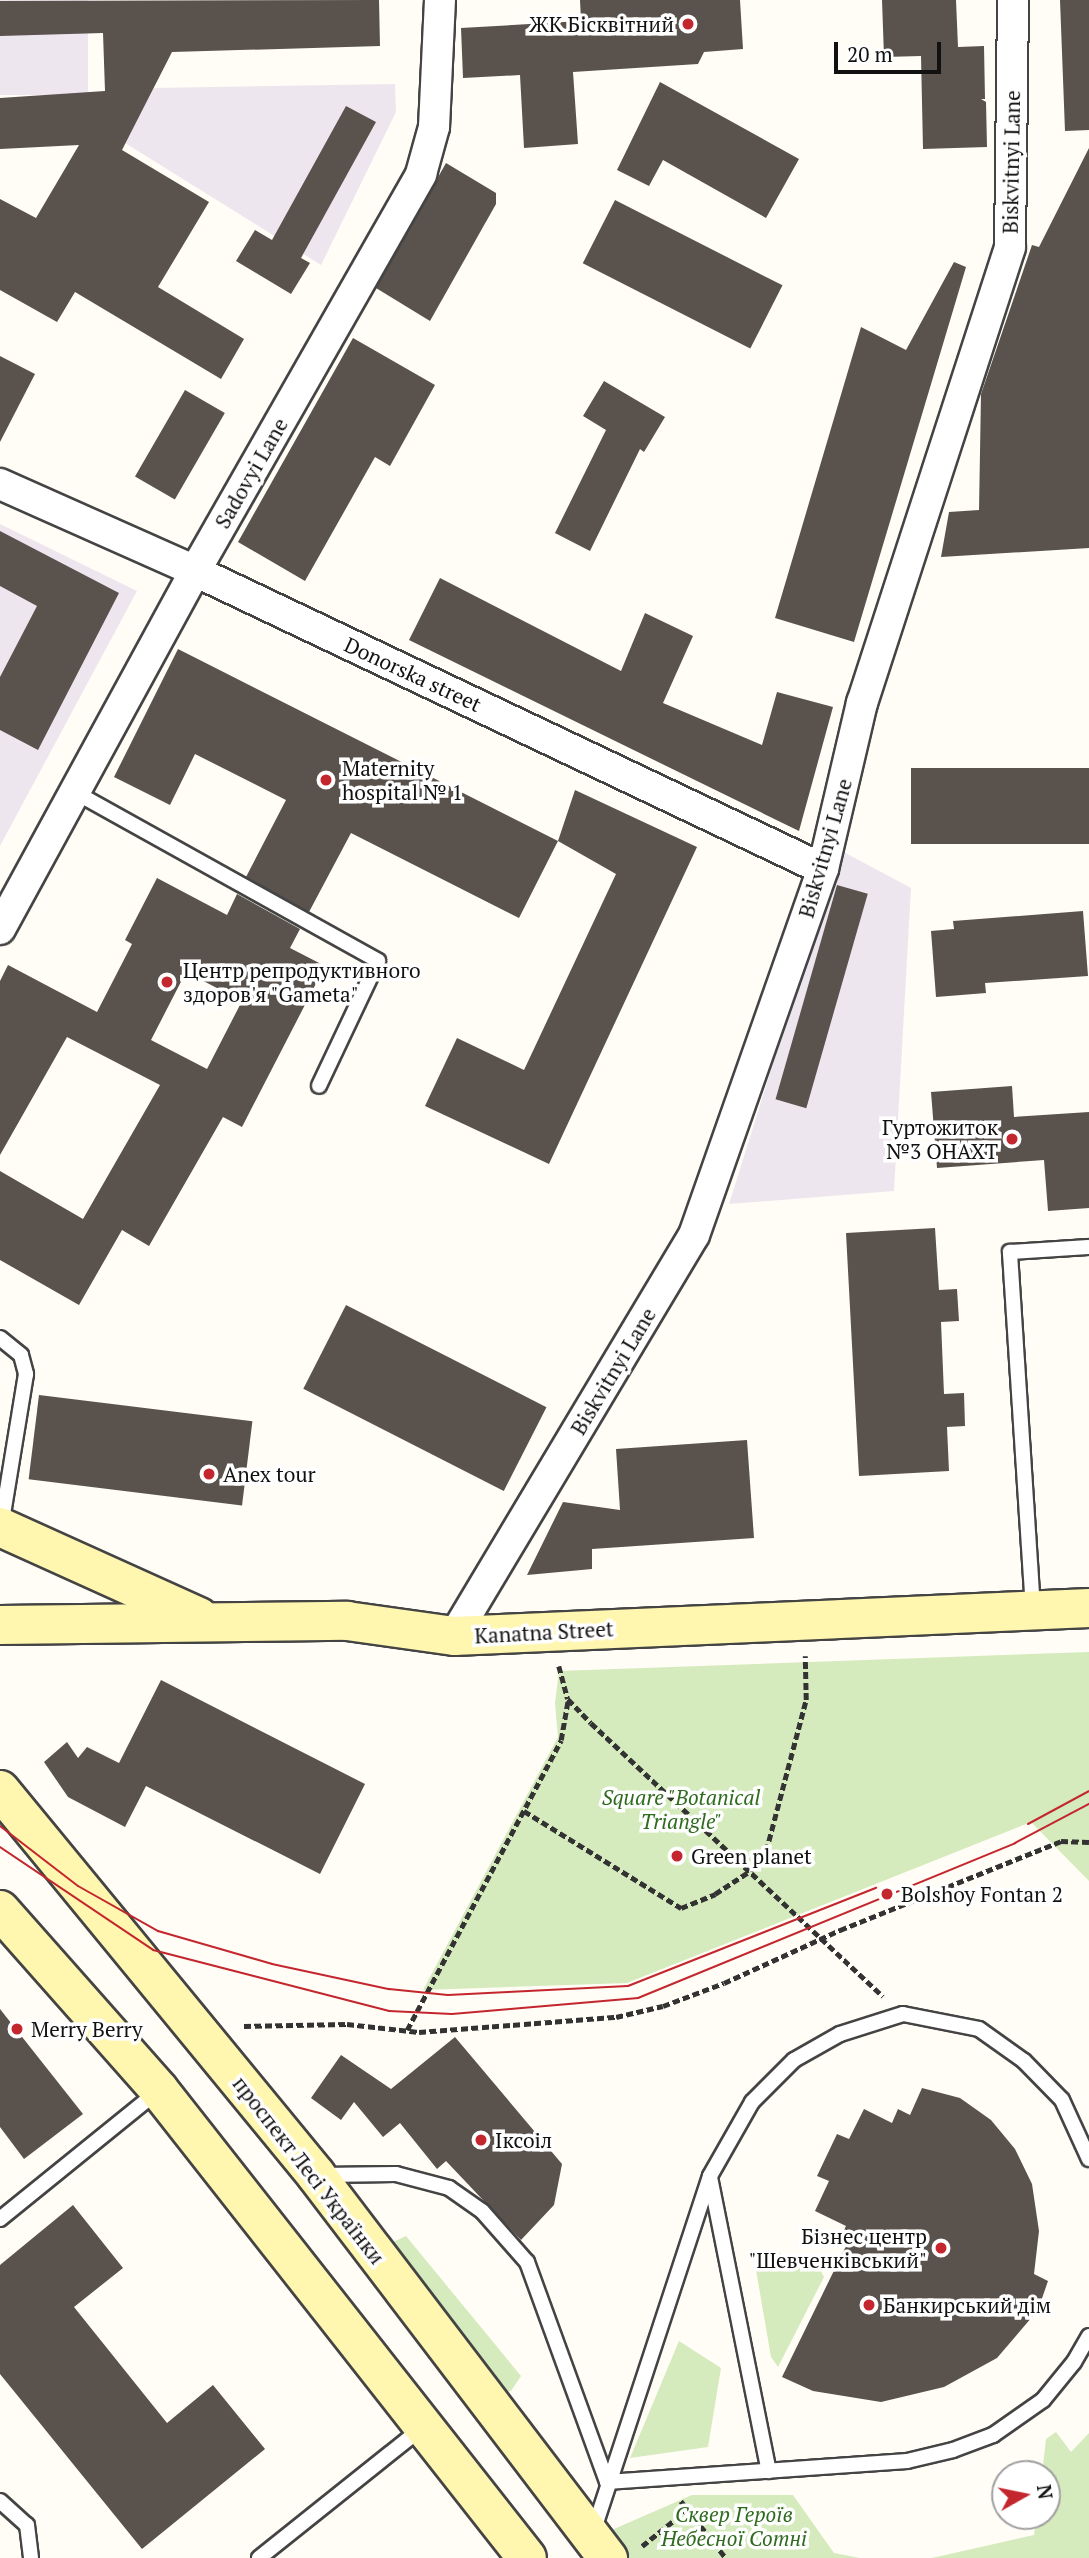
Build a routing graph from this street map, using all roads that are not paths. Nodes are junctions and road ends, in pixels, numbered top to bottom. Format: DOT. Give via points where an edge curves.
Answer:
graph roads {
  1 [pos="440,0"];
  2 [pos="1013,0"];
  3 [pos="0,484"];
  4 [pos="195,571"];
  5 [pos="73,791"];
  6 [pos="823,869"];
  7 [pos="0,929"];
  8 [pos="319,1086"];
  9 [pos="1089,1247"];
  10 [pos="0,1339"];
  11 [pos="0,1527"];
  12 [pos="1089,1608"];
  13 [pos="1033,1611"];
  14 [pos="211,1622"];
  15 [pos="0,1625"];
  16 [pos="454,1636"];
  17 [pos="0,1790"];
  18 [pos="0,1910"];
  19 [pos="159,2090"];
  20 [pos="1089,2159"];
  21 [pos="316,2175"];
  22 [pos="710,2176"];
  23 [pos="0,2219"];
  24 [pos="1089,2336"];
  25 [pos="424,2427"];
  26 [pos="769,2471"];
  27 [pos="607,2482"];
  28 [pos="0,2501"];
  29 [pos="612,2548"];
  30 [pos="31,2558"];
  31 [pos="259,2558"];
  32 [pos="527,2558"];
  1 -- 4 [label="street, Sadovyi Lane" via="434,127 421,174"];
  2 -- 6 [label="street, Biskvitnyi Lane" via="1010,247 862,703"];
  3 -- 4 [label="street, Donorska street"];
  4 -- 5 [label="street, Sadovyi Lane"];
  4 -- 6 [label="street, Donorska street"];
  5 -- 7 [label="street, Sadovyi Lane"];
  5 -- 8 [label="lane" via="378,961"];
  6 -- 16 [label="street, Biskvitnyi Lane" via="694,1235"];
  9 -- 13 [label="lane" via="1010,1252"];
  10 -- 11 [label="lane" via="21,1355 26,1374"];
  11 -- 14 [label="main road"];
  12 -- 13 [label="main road, Kanatna Street"];
  13 -- 16 [label="main road, Kanatna Street"];
  14 -- 15 [label="main road, Kanatna Street"];
  14 -- 16 [label="main road, Kanatna Street" via="347,1621"];
  17 -- 21 [label="main road, проспект Лесі Українки"];
  18 -- 19 [label="main road"];
  19 -- 23 [label="lane"];
  19 -- 25 [label="main road"];
  20 -- 22 [label="lane" via="1062,2100 1024,2062 979,2029 903,2014 840,2034 794,2060 752,2102"];
  21 -- 27 [label="lane" via="396,2174 449,2188 482,2211 527,2262"];
  21 -- 29 [label="main road, проспект Лесі Українки"];
  22 -- 26 [label="lane"];
  22 -- 27 [label="lane"];
  24 -- 26 [label="lane" via="1042,2400 993,2435 907,2461"];
  25 -- 31 [label="lane"];
  25 -- 32 [label="main road"];
  26 -- 27 [label="lane"];
  27 -- 29 [label="lane"];
  28 -- 30 [label="lane" via="27,2525"];
}
